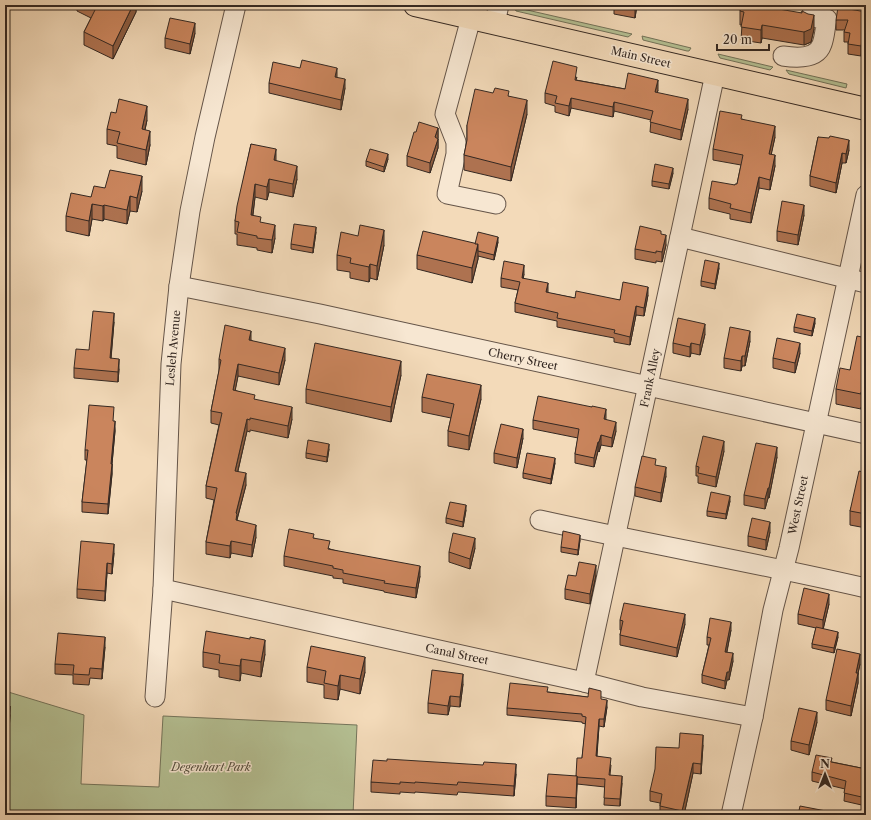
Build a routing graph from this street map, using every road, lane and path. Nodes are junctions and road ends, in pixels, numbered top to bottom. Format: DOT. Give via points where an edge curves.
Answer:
graph roads {
  1 [pos="236,5"];
  2 [pos="415,5"];
  3 [pos="497,14"];
  4 [pos="810,16"];
  5 [pos="470,18"];
  6 [pos="783,56"];
  7 [pos="715,74"];
  8 [pos="866,109"];
  9 [pos="866,195"];
  10 [pos="496,204"];
  11 [pos="680,238"];
  12 [pos="847,279"];
  13 [pos="866,283"];
  14 [pos="179,286"];
  15 [pos="648,386"];
  16 [pos="816,423"];
  17 [pos="866,434"];
  18 [pos="540,520"];
  19 [pos="616,537"];
  20 [pos="783,569"];
  21 [pos="866,588"];
  22 [pos="163,589"];
  23 [pos="584,682"];
  24 [pos="155,697"];
  25 [pos="753,717"];
  26 [pos="732,815"];
  1 -- 14 [label="street, Lesleh Avenue" via="205,137 190,211"];
  2 -- 5 [label="main road, Main Street"];
  3 -- 5 [label="main road, Main Street"];
  3 -- 7 [label="main road, Main Street"];
  4 -- 6 [label="street" via="827,19 822,45 818,51 797,58"];
  5 -- 10 [label="street" via="445,114 456,142 456,154 447,194"];
  7 -- 8 [label="main road, Main Street"];
  7 -- 11 [label="street, Frank Alley"];
  9 -- 12 [label="street, West Street"];
  11 -- 12 [label="street"];
  11 -- 15 [label="street, Frank Alley"];
  12 -- 13 [label="street"];
  12 -- 16 [label="street, West Street"];
  14 -- 15 [label="street, Cherry Street" via="320,314"];
  14 -- 22 [label="street, Lesleh Avenue" via="170,364"];
  15 -- 16 [label="street, Cherry Street"];
  15 -- 19 [label="street, Frank Alley"];
  16 -- 17 [label="street, Cherry Street"];
  16 -- 20 [label="street, West Street"];
  18 -- 19 [label="street"];
  19 -- 20 [label="street"];
  19 -- 23 [label="street, Frank Alley"];
  20 -- 21 [label="street"];
  20 -- 25 [label="street, West Street"];
  22 -- 23 [label="street, Canal Street"];
  22 -- 24 [label="street, Lesleh Avenue"];
  23 -- 25 [label="street, Canal Street" via="642,697"];
  25 -- 26 [label="street, West Street"];
}
